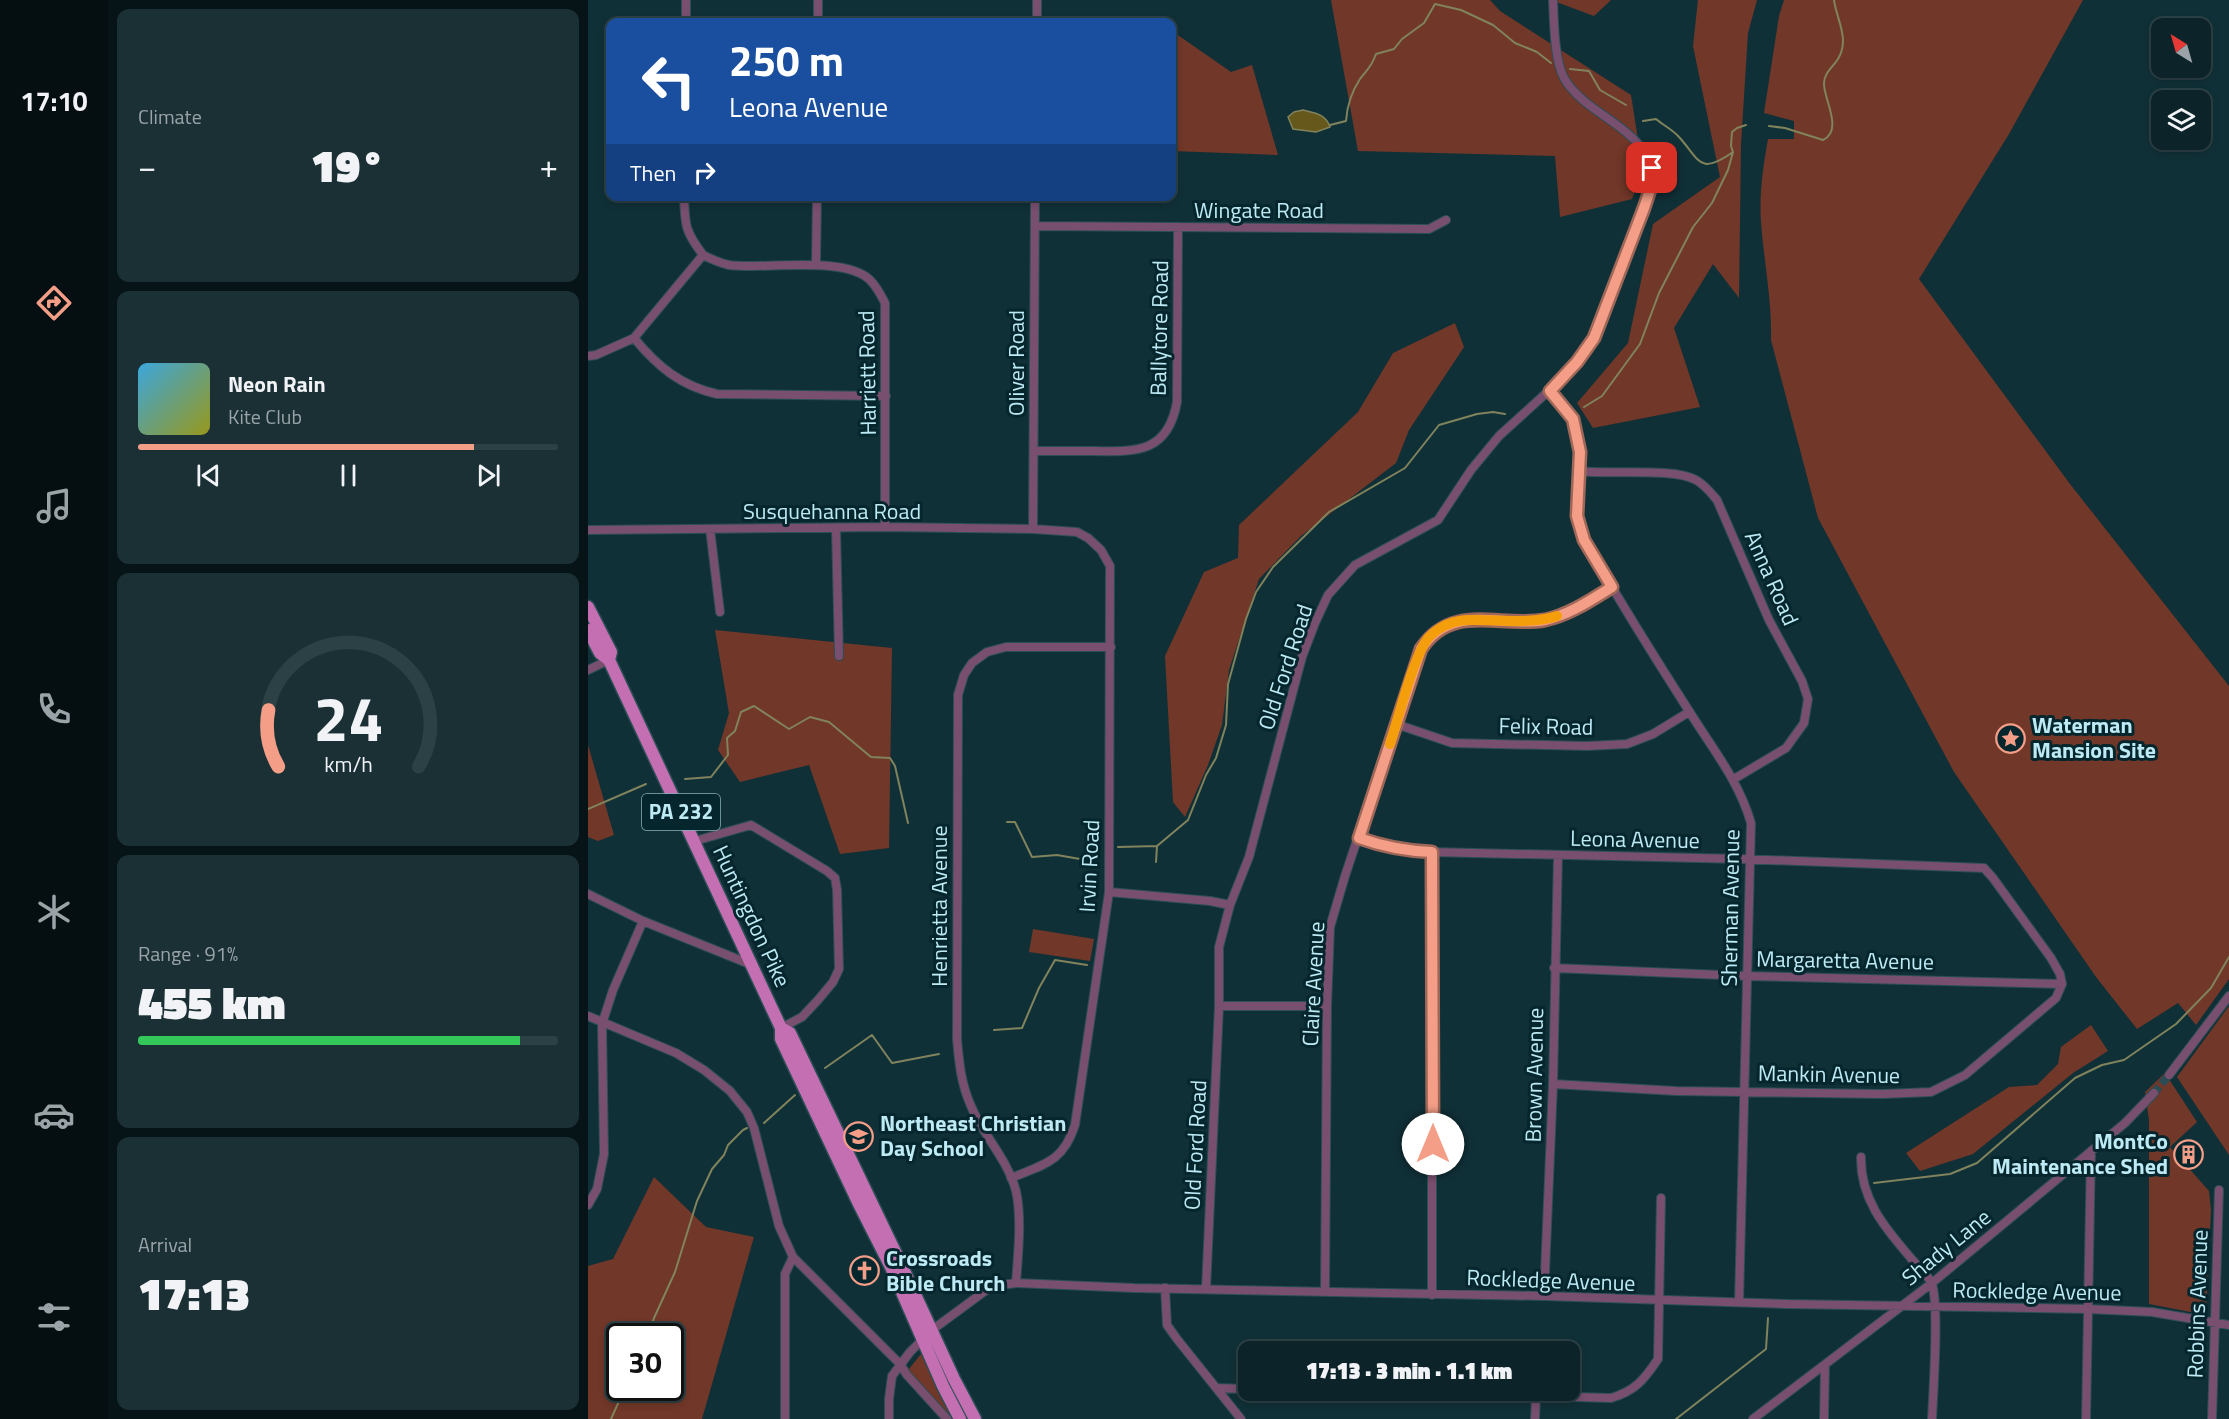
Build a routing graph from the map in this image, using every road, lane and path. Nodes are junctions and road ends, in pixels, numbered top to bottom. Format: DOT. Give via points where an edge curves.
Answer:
graph roads {
  1 [pos="686,0"];
  2 [pos="818,0"];
  3 [pos="1037,0"];
  4 [pos="1553,0"];
  5 [pos="686,18"];
  6 [pos="818,18"];
  7 [pos="1037,18"];
  8 [pos="684,201"];
  9 [pos="816,201"];
  10 [pos="1035,201"];
  11 [pos="1446,219"];
  12 [pos="1035,226"];
  13 [pos="1178,227"];
  14 [pos="703,255"];
  15 [pos="816,264"];
  16 [pos="634,338"];
  17 [pos="588,356"];
  18 [pos="1550,391"];
  19 [pos="886,396"];
  20 [pos="1034,451"];
  21 [pos="1578,471"];
  22 [pos="885,527"];
  23 [pos="836,529"];
  24 [pos="1033,529"];
  25 [pos="588,530"];
  26 [pos="710,530"];
  27 [pos="1077,532"];
  28 [pos="1612,587"];
  29 [pos="588,607"];
  30 [pos="720,612"];
  31 [pos="588,630"];
  32 [pos="1111,647"];
  33 [pos="839,657"];
  34 [pos="609,660"];
  35 [pos="588,670"];
  36 [pos="1689,712"];
  37 [pos="1396,724"];
  38 [pos="1734,779"];
  39 [pos="1359,838"];
  40 [pos="694,841"];
  41 [pos="1432,852"];
  42 [pos="1558,855"];
  43 [pos="1751,860"];
  44 [pos="1109,892"];
  45 [pos="588,894"];
  46 [pos="1230,905"];
  47 [pos="643,921"];
  48 [pos="752,965"];
  49 [pos="1554,968"];
  50 [pos="1746,976"];
  51 [pos="2062,984"];
  52 [pos="2229,996"];
  53 [pos="1220,1006"];
  54 [pos="1327,1006"];
  55 [pos="588,1016"];
  56 [pos="602,1024"];
  57 [pos="781,1028"];
  58 [pos="2169,1075"];
  59 [pos="1553,1084"];
  60 [pos="1744,1090"];
  61 [pos="2154,1093"];
  62 [pos="2091,1151"];
  63 [pos="1861,1157"];
  64 [pos="1011,1178"];
  65 [pos="2219,1190"];
  66 [pos="1661,1198"];
  67 [pos="588,1205"];
  68 [pos="793,1257"];
  69 [pos="1932,1282"];
  70 [pos="1016,1283"];
  71 [pos="1165,1288"];
  72 [pos="1206,1289"];
  73 [pos="1325,1292"];
  74 [pos="1432,1295"];
  75 [pos="1544,1296"];
  76 [pos="1660,1301"];
  77 [pos="1739,1302"];
  78 [pos="1902,1306"];
  79 [pos="1935,1306"];
  80 [pos="2088,1309"];
  81 [pos="2214,1322"];
  82 [pos="2229,1325"];
  83 [pos="928,1334"];
  84 [pos="900,1364"];
  85 [pos="1825,1365"];
  86 [pos="1216,1388"];
  87 [pos="1238,1389"];
  88 [pos="1580,1397"];
  89 [pos="1536,1401"];
  90 [pos="785,1419"];
  91 [pos="889,1419"];
  92 [pos="947,1419"];
  93 [pos="960,1419"];
  94 [pos="975,1419"];
  95 [pos="1241,1419"];
  96 [pos="1535,1419"];
  97 [pos="1753,1419"];
  98 [pos="1824,1419"];
  99 [pos="1932,1419"];
  100 [pos="2086,1419"];
  101 [pos="2212,1419"];
  1 -- 5 [label="street"];
  2 -- 6 [label="street"];
  3 -- 7 [label="street"];
  4 -- 18 [label="street, Old Ford Road" via="1554,33 1565,80 1633,137 1652,168 1652,184 1594,338"];
  8 -- 14 [label="street" via="689,236"];
  9 -- 15 [label="street"];
  10 -- 12 [label="street, Oliver Road"];
  11 -- 13 [label="street, Wingate Road" via="1429,229"];
  12 -- 13 [label="street, Wingate Road"];
  12 -- 20 [label="street, Oliver Road"];
  13 -- 20 [label="street, Ballytore Road" via="1177,402 1166,432 1153,444 1132,452"];
  14 -- 15 [label="street, Harriett Road" via="729,265"];
  14 -- 16 [label="street"];
  15 -- 19 [label="street, Harriett Road" via="868,278 885,303"];
  16 -- 17 [label="street"];
  16 -- 19 [label="street" via="677,380 697,390 717,394"];
  18 -- 21 [label="street, Sherman Avenue" via="1573,419 1580,452"];
  18 -- 46 [label="street, Old Ford Road" via="1499,436 1438,520 1355,565 1328,594 1302,657 1249,857"];
  19 -- 22 [label="street, Harriett Road"];
  20 -- 24 [label="street, Oliver Road"];
  21 -- 28 [label="street, Sherman Avenue" via="1579,525"];
  21 -- 38 [label="street, Anna Road" via="1677,474 1695,479 1717,500 1767,617 1803,681 1808,699 1804,723 1794,740"];
  22 -- 23 [label="street, Susquehanna Road"];
  22 -- 24 [label="street, Susquehanna Road"];
  23 -- 26 [label="street, Susquehanna Road"];
  23 -- 33 [label="street"];
  24 -- 27 [label="street, Susquehanna Road"];
  25 -- 26 [label="street, Susquehanna Road"];
  26 -- 30 [label="street"];
  27 -- 32 [label="street, Irvin Road" via="1101,550 1110,566"];
  28 -- 36 [label="street, Sherman Avenue"];
  28 -- 37 [label="street, Claire Avenue" via="1545,620 1464,620 1444,626 1421,649"];
  29 -- 34 [label="main road, Huntingdon Pike / PA 232" via="611,652"];
  31 -- 34 [label="main road, Huntingdon Pike / PA 232" via="600,653"];
  32 -- 44 [label="street, Irvin Road"];
  32 -- 64 [label="street, Henrietta Avenue" via="1006,647 987,652 972,663 958,695 960,1076 971,1107"];
  34 -- 35 [label="street"];
  34 -- 40 [label="main road, Huntingdon Pike / PA 232"];
  36 -- 37 [label="street, Felix Road" via="1653,734 1627,744 1587,746 1452,742"];
  36 -- 38 [label="street, Sherman Avenue"];
  37 -- 39 [label="street, Claire Avenue"];
  38 -- 43 [label="street, Sherman Avenue" via="1750,823"];
  39 -- 41 [label="street, Leona Avenue" via="1401,850"];
  39 -- 54 [label="street, Claire Avenue" via="1330,927"];
  40 -- 48 [label="main road, Huntingdon Pike / PA 232"];
  40 -- 57 [label="street" via="752,825 835,878 839,969 833,982 802,1017"];
  41 -- 42 [label="street, Leona Avenue"];
  41 -- 74 [label="street"];
  42 -- 43 [label="street, Leona Avenue"];
  42 -- 49 [label="street, Brown Avenue"];
  43 -- 50 [label="street, Sherman Avenue"];
  43 -- 51 [label="street, Leona Avenue" via="1984,868 2051,958"];
  44 -- 46 [label="street"];
  44 -- 64 [label="street, Irvin Road" via="1076,1125 1061,1153"];
  45 -- 47 [label="street"];
  46 -- 53 [label="street, Old Ford Road" via="1220,947"];
  47 -- 48 [label="street"];
  47 -- 56 [label="street"];
  48 -- 57 [label="main road, Huntingdon Pike / PA 232"];
  49 -- 50 [label="street, Margaretta Avenue"];
  49 -- 59 [label="street, Brown Avenue"];
  50 -- 51 [label="street, Margaretta Avenue"];
  50 -- 60 [label="street, Sherman Avenue"];
  51 -- 60 [label="street, Mankin Avenue" via="2056,998 1974,1068 1931,1092"];
  52 -- 58 [label="street"];
  53 -- 54 [label="street"];
  53 -- 72 [label="street, Old Ford Road"];
  54 -- 73 [label="street, Claire Avenue"];
  55 -- 56 [label="street"];
  56 -- 67 [label="street" via="604,1154 597,1189"];
  56 -- 68 [label="street" via="676,1053 730,1091 754,1128 779,1226"];
  57 -- 83 [label="main road, Huntingdon Pike / PA 232" via="781,1040"];
  59 -- 60 [label="street, Mankin Avenue"];
  59 -- 75 [label="street, Brown Avenue"];
  60 -- 77 [label="street, Sherman Avenue"];
  61 -- 62 [label="street, Shady Lane"];
  62 -- 69 [label="street, Shady Lane"];
  62 -- 80 [label="street"];
  63 -- 69 [label="street" via="1865,1191 1884,1227"];
  64 -- 70 [label="street, Henrietta Avenue" via="1018,1214"];
  65 -- 81 [label="street, Robbins Avenue"];
  66 -- 76 [label="street"];
  68 -- 84 [label="street"];
  68 -- 90 [label="street" via="785,1274"];
  69 -- 78 [label="street, Shady Lane"];
  69 -- 79 [label="street"];
  70 -- 71 [label="street, Rockledge Avenue"];
  70 -- 83 [label="street, Rockledge Avenue" via="985,1291"];
  71 -- 72 [label="street, Rockledge Avenue"];
  71 -- 86 [label="street" via="1167,1325"];
  72 -- 73 [label="street, Rockledge Avenue"];
  73 -- 74 [label="street, Rockledge Avenue"];
  74 -- 75 [label="street, Rockledge Avenue"];
  75 -- 76 [label="street, Rockledge Avenue"];
  76 -- 77 [label="street, Rockledge Avenue"];
  76 -- 88 [label="street" via="1658,1359 1645,1379 1611,1398"];
  77 -- 78 [label="street, Rockledge Avenue"];
  78 -- 79 [label="street, Rockledge Avenue"];
  78 -- 85 [label="street, Shady Lane"];
  79 -- 80 [label="street, Rockledge Avenue"];
  79 -- 99 [label="street"];
  80 -- 81 [label="street, Rockledge Avenue" via="2152,1312"];
  80 -- 100 [label="street"];
  81 -- 82 [label="street, Rockledge Avenue"];
  81 -- 101 [label="street, Robbins Avenue"];
  83 -- 84 [label="street, Rockledge Avenue"];
  83 -- 93 [label="main road, Huntingdon Pike / PA 232" via="943,1386"];
  83 -- 94 [label="main road, Huntingdon Pike / PA 232"];
  84 -- 91 [label="street" via="892,1376"];
  84 -- 92 [label="street"];
  85 -- 97 [label="street, Shady Lane"];
  85 -- 98 [label="street"];
  86 -- 87 [label="street"];
  86 -- 95 [label="street"];
  89 -- 96 [label="street"];
}
